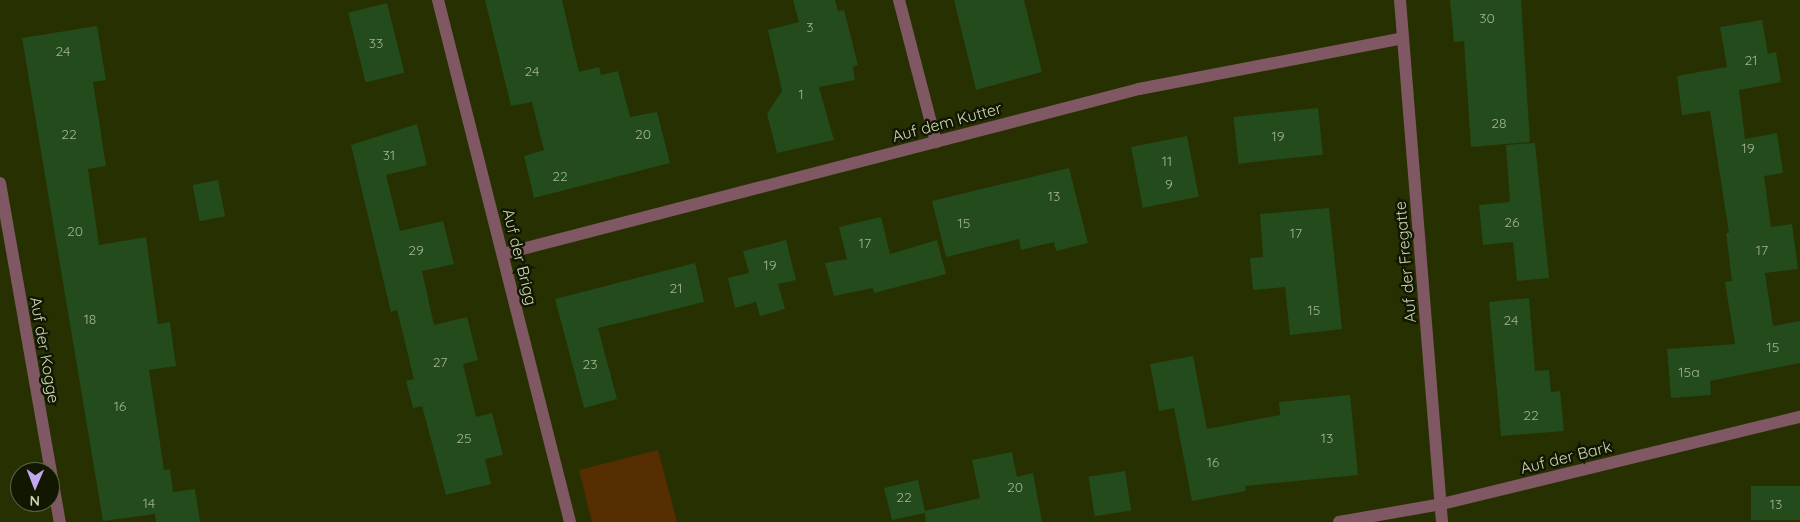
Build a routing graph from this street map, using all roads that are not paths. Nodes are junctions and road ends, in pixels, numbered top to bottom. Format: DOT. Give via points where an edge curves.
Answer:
graph roads {
  1 [pos="438,0"];
  2 [pos="899,0"];
  3 [pos="1400,0"];
  4 [pos="1403,38"];
  5 [pos="936,142"];
  6 [pos="0,182"];
  7 [pos="503,254"];
  8 [pos="1800,417"];
  9 [pos="1442,504"];
  10 [pos="60,522"];
  11 [pos="570,522"];
  12 [pos="1339,522"];
  13 [pos="1442,522"];
  1 -- 7 [label="street, Auf der Brigg"];
  2 -- 5 [label="street"];
  3 -- 4 [label="street, Auf der Fregatte"];
  4 -- 5 [label="street, Auf dem Kutter" via="1139,89"];
  4 -- 9 [label="street, Auf der Fregatte"];
  5 -- 7 [label="street, Auf dem Kutter"];
  6 -- 10 [label="street, Auf der Kogge"];
  7 -- 11 [label="street, Auf der Brigg"];
  8 -- 9 [label="street, Auf der Bark"];
  9 -- 12 [label="street, Auf der Bark"];
  9 -- 13 [label="street, Auf der Fregatte"];
}
